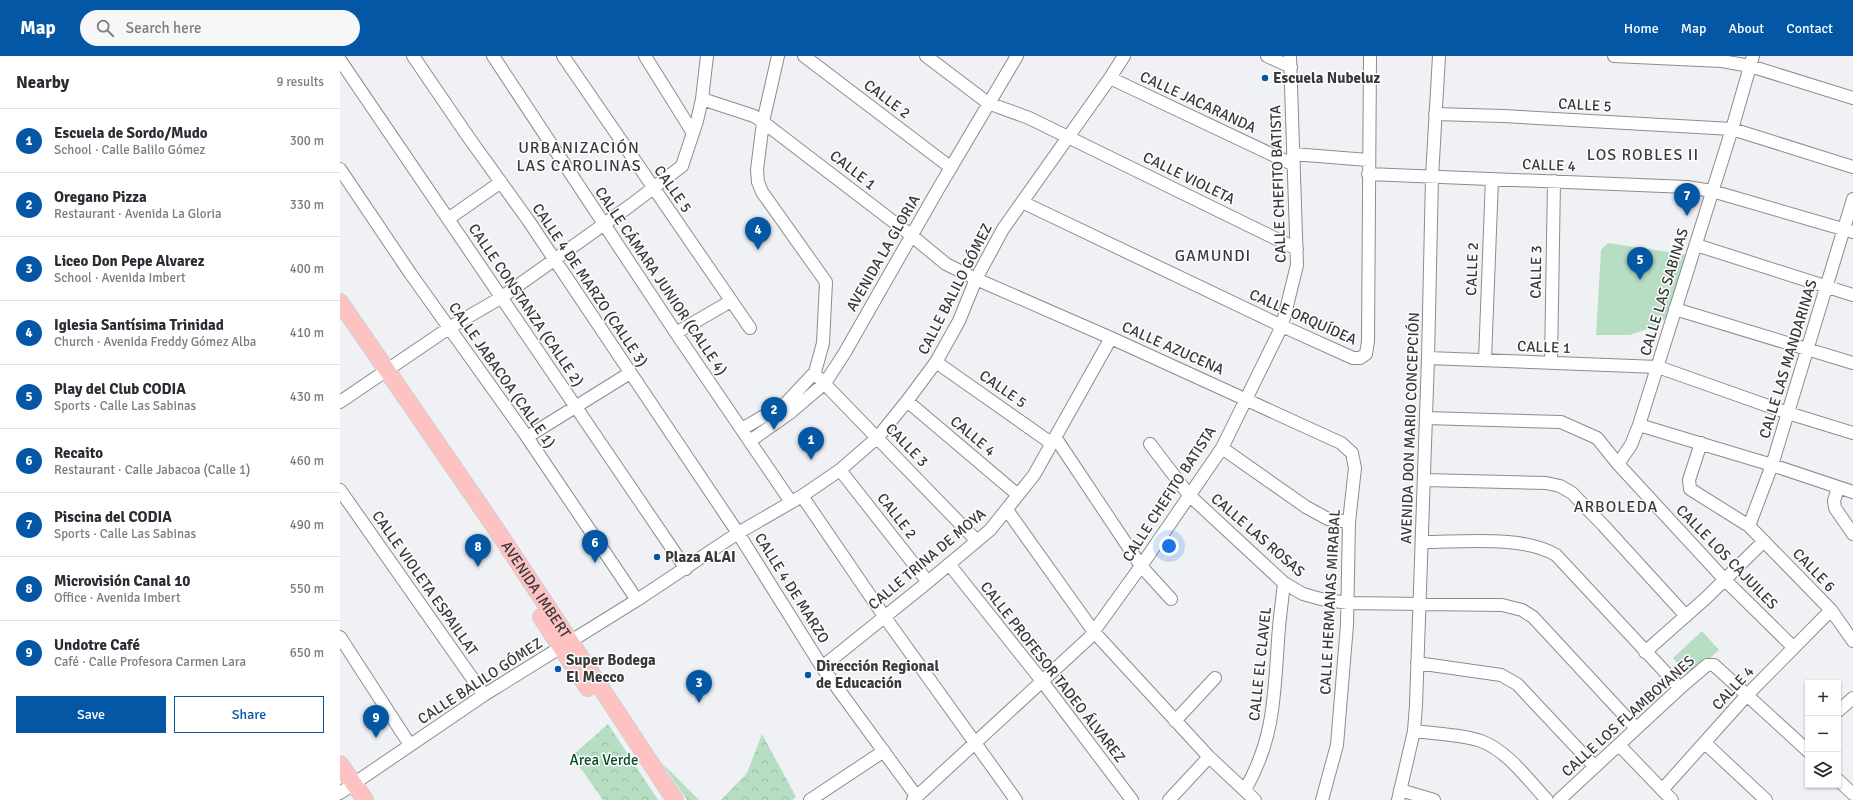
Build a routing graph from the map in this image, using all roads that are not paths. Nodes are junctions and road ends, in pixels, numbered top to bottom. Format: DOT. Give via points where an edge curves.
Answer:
graph roads {
  1 [pos="414,56"];
  2 [pos="493,56"];
  3 [pos="563,56"];
  4 [pos="644,56"];
  5 [pos="707,56"];
  6 [pos="778,56"];
  7 [pos="804,56"];
  8 [pos="926,56"];
  9 [pos="1017,56"];
  10 [pos="1124,56"];
  11 [pos="1267,56"];
  12 [pos="1370,56"];
  13 [pos="1439,56"];
  14 [pos="1614,56"];
  15 [pos="340,60"];
  16 [pos="1751,61"];
  17 [pos="1290,62"];
  18 [pos="1110,78"];
  19 [pos="1853,98"];
  20 [pos="702,99"];
  21 [pos="988,103"];
  22 [pos="1435,114"];
  23 [pos="763,122"];
  24 [pos="1732,129"];
  25 [pos="693,133"];
  26 [pos="1067,137"];
  27 [pos="1294,160"];
  28 [pos="1368,160"];
  29 [pos="950,167"];
  30 [pos="1853,167"];
  31 [pos="340,168"];
  32 [pos="1368,174"];
  33 [pos="1432,177"];
  34 [pos="1492,178"];
  35 [pos="1554,181"];
  36 [pos="501,182"];
  37 [pos="652,188"];
  38 [pos="1712,191"];
  39 [pos="1853,199"];
  40 [pos="1022,202"];
  41 [pos="448,219"];
  42 [pos="604,224"];
  43 [pos="1848,231"];
  44 [pos="912,236"];
  45 [pos="1696,245"];
  46 [pos="1297,249"];
  47 [pos="553,259"];
  48 [pos="976,280"];
  49 [pos="1826,287"];
  50 [pos="1853,295"];
  51 [pos="502,297"];
  52 [pos="731,301"];
  53 [pos="340,302"];
  54 [pos="1675,309"];
  55 [pos="340,319"];
  56 [pos="1282,326"];
  57 [pos="449,328"];
  58 [pos="750,328"];
  59 [pos="676,334"];
  60 [pos="1111,338"];
  61 [pos="1808,350"];
  62 [pos="1428,358"];
  63 [pos="1485,360"];
  64 [pos="936,362"];
  65 [pos="1551,363"];
  66 [pos="1853,363"];
  67 [pos="1658,367"];
  68 [pos="814,372"];
  69 [pos="630,373"];
  70 [pos="383,374"];
  71 [pos="824,383"];
  72 [pos="1246,399"];
  73 [pos="907,401"];
  74 [pos="340,402"];
  75 [pos="575,406"];
  76 [pos="1788,413"];
  77 [pos="1426,418"];
  78 [pos="1640,425"];
  79 [pos="742,429"];
  80 [pos="1853,433"];
  81 [pos="527,437"];
  82 [pos="878,437"];
  83 [pos="1053,440"];
  84 [pos="750,441"];
  85 [pos="1701,443"];
  86 [pos="1150,444"];
  87 [pos="1222,448"];
  88 [pos="1352,453"];
  89 [pos="1618,464"];
  90 [pos="1772,465"];
  91 [pos="840,470"];
  92 [pos="1424,480"];
  93 [pos="1838,488"];
  94 [pos="340,490"];
  95 [pos="1853,492"];
  96 [pos="1018,495"];
  97 [pos="1189,495"];
  98 [pos="797,499"];
  99 [pos="1007,510"];
  100 [pos="1349,522"];
  101 [pos="1749,526"];
  102 [pos="738,533"];
  103 [pos="1853,534"];
  104 [pos="977,541"];
  105 [pos="1764,541"];
  106 [pos="1422,542"];
  107 [pos="949,564"];
  108 [pos="1141,566"];
  109 [pos="686,569"];
  110 [pos="1725,580"];
  111 [pos="928,582"];
  112 [pos="1284,583"];
  113 [pos="1171,599"];
  114 [pos="638,600"];
  115 [pos="1348,603"];
  116 [pos="1419,603"];
  117 [pos="1830,610"];
  118 [pos="884,616"];
  119 [pos="1686,616"];
  120 [pos="1094,632"];
  121 [pos="340,637"];
  122 [pos="1853,641"];
  123 [pos="566,645"];
  124 [pos="1793,647"];
  125 [pos="1645,652"];
  126 [pos="1417,663"];
  127 [pos="822,667"];
  128 [pos="1215,678"];
  129 [pos="1042,681"];
  130 [pos="1680,688"];
  131 [pos="484,695"];
  132 [pos="1747,695"];
  133 [pos="1853,698"];
  134 [pos="1841,708"];
  135 [pos="1176,721"];
  136 [pos="1636,728"];
  137 [pos="1414,732"];
  138 [pos="1705,742"];
  139 [pos="974,744"];
  140 [pos="410,745"];
  141 [pos="1619,745"];
  142 [pos="1805,745"];
  143 [pos="884,751"];
  144 [pos="1209,757"];
  145 [pos="340,764"];
  146 [pos="1594,767"];
  147 [pos="353,783"];
  148 [pos="1841,783"];
  149 [pos="1245,790"];
  150 [pos="1662,790"];
  151 [pos="661,791"];
  152 [pos="340,793"];
  153 [pos="1853,794"];
  154 [pos="1399,795"];
  155 [pos="915,798"];
  156 [pos="365,800"];
  157 [pos="675,800"];
  158 [pos="810,800"];
  159 [pos="1016,800"];
  160 [pos="1132,800"];
  161 [pos="1169,800"];
  162 [pos="1255,800"];
  163 [pos="1322,800"];
  164 [pos="1434,800"];
  165 [pos="1547,800"];
  166 [pos="1559,800"];
  167 [pos="1672,800"];
  168 [pos="1766,800"];
  1 -- 36 [label="street, CALLE 4 DE MARZO (CALLE 3)"];
  2 -- 42 [label="street, CALLE CÁMARA JUNIOR (CALLE 4)"];
  3 -- 37 [label="street, CALLE 5"];
  4 -- 25 [label="street"];
  5 -- 20 [label="street"];
  6 -- 23 [label="street"];
  7 -- 29 [label="street, CALLE 2"];
  8 -- 21 [label="street"];
  9 -- 21 [label="street, AVENIDA LA GLORIA"];
  10 -- 18 [label="street, CALLE BALILO GÓMEZ"];
  11 -- 17 [label="street"];
  12 -- 28 [label="street, CALLE ORQUÍDEA"];
  13 -- 22 [label="street, AVENIDA DON MARIO CONCEPCIÓN"];
  14 -- 16 [label="street"];
  15 -- 41 [label="street, CALLE CONSTANZA (CALLE 2)"];
  16 -- 19 [label="street"];
  16 -- 24 [label="street, CALLE LAS SABINAS"];
  17 -- 27 [label="street, CALLE CHEFITO BATISTA"];
  18 -- 26 [label="street, CALLE BALILO GÓMEZ"];
  18 -- 27 [label="street, CALLE JACARANDA"];
  20 -- 23 [label="street, CALLE 1" via="754,116"];
  20 -- 25 [label="street"];
  21 -- 26 [label="street, CALLE VIOLETA" via="1029,118"];
  21 -- 29 [label="street, AVENIDA LA GLORIA"];
  22 -- 24 [label="street, CALLE 5"];
  22 -- 33 [label="street, AVENIDA DON MARIO CONCEPCIÓN"];
  23 -- 44 [label="street, CALLE 1"];
  23 -- 68 [label="street" via="758,182 762,192 826,282 823,343"];
  24 -- 30 [label="street, CALLE 5"];
  24 -- 38 [label="street, CALLE LAS SABINAS"];
  25 -- 37 [label="street" via="682,166"];
  26 -- 40 [label="street, CALLE BALILO GÓMEZ"];
  26 -- 46 [label="street, CALLE VIOLETA"];
  27 -- 28 [label="street"];
  27 -- 46 [label="street, CALLE CHEFITO BATISTA"];
  28 -- 32 [label="street, CALLE ORQUÍDEA"];
  29 -- 44 [label="street, AVENIDA LA GLORIA"];
  31 -- 57 [label="street, CALLE JABACOA (CALLE 1)"];
  32 -- 33 [label="street, CALLE 4"];
  32 -- 56 [label="street, CALLE ORQUÍDEA" via="1366,354 1360,358 1353,358"];
  33 -- 34 [label="street, CALLE 4"];
  33 -- 62 [label="street, AVENIDA DON MARIO CONCEPCIÓN"];
  34 -- 35 [label="street, CALLE 4"];
  34 -- 63 [label="street, CALLE 2"];
  35 -- 38 [label="street, CALLE 4" via="1687,187"];
  35 -- 65 [label="street, CALLE 3"];
  36 -- 41 [label="street"];
  36 -- 47 [label="street, CALLE 4 DE MARZO (CALLE 3)"];
  37 -- 42 [label="street"];
  37 -- 52 [label="street, CALLE 5"];
  38 -- 43 [label="street, CALLE 4"];
  38 -- 45 [label="street, CALLE LAS SABINAS"];
  39 -- 43 [label="street, CALLE LAS MANDARINAS"];
  40 -- 48 [label="street, CALLE BALILO GÓMEZ" via="1003,229"];
  40 -- 56 [label="street, CALLE ORQUÍDEA"];
  41 -- 51 [label="street, CALLE CONSTANZA (CALLE 2)"];
  42 -- 47 [label="street"];
  42 -- 59 [label="street, CALLE CÁMARA JUNIOR (CALLE 4)"];
  43 -- 49 [label="street, CALLE LAS MANDARINAS"];
  44 -- 48 [label="street, CALLE 1" via="946,264"];
  44 -- 71 [label="street, AVENIDA LA GLORIA" via="844,354"];
  45 -- 49 [label="street"];
  45 -- 54 [label="street, CALLE LAS SABINAS"];
  46 -- 56 [label="street, CALLE CHEFITO BATISTA" via="1297,265"];
  47 -- 51 [label="street"];
  47 -- 69 [label="street, CALLE 4 DE MARZO (CALLE 3)"];
  48 -- 60 [label="street, CALLE AZUCENA"];
  48 -- 64 [label="street, CALLE BALILO GÓMEZ" via="959,321"];
  49 -- 50 [label="street"];
  49 -- 61 [label="street, CALLE LAS MANDARINAS"];
  51 -- 57 [label="street"];
  51 -- 75 [label="street, CALLE CONSTANZA (CALLE 2)"];
  52 -- 58 [label="street, CALLE 5"];
  52 -- 59 [label="street"];
  53 -- 70 [label="main road, AVENIDA IMBERT"];
  54 -- 61 [label="street"];
  54 -- 67 [label="street, CALLE LAS SABINAS"];
  55 -- 70 [label="main road, AVENIDA IMBERT"];
  56 -- 72 [label="street, CALLE CHEFITO BATISTA"];
  57 -- 70 [label="street"];
  57 -- 81 [label="street, CALLE JABACOA (CALLE 1)"];
  59 -- 79 [label="street, CALLE CÁMARA JUNIOR (CALLE 4)"];
  60 -- 72 [label="street, CALLE AZUCENA"];
  60 -- 83 [label="street, CALLE TRINA DE MOYA"];
  61 -- 66 [label="street"];
  61 -- 76 [label="street, CALLE LAS MANDARINAS"];
  62 -- 63 [label="street, CALLE 1"];
  62 -- 77 [label="street, AVENIDA DON MARIO CONCEPCIÓN"];
  63 -- 65 [label="street, CALLE 1"];
  64 -- 73 [label="street, CALLE BALILO GÓMEZ"];
  64 -- 83 [label="street, CALLE 5"];
  65 -- 67 [label="street, CALLE 1"];
  67 -- 76 [label="street, CALLE 1"];
  67 -- 78 [label="street, CALLE LAS SABINAS"];
  68 -- 71 [label="street, CALLE 3"];
  68 -- 79 [label="street" via="786,402"];
  69 -- 75 [label="street"];
  69 -- 102 [label="street, CALLE 4 DE MARZO (CALLE 3)"];
  70 -- 74 [label="street"];
  70 -- 123 [label="main road, AVENIDA IMBERT"];
  71 -- 82 [label="street, CALLE 3"];
  71 -- 84 [label="street, AVENIDA LA GLORIA" via="791,412"];
  72 -- 87 [label="street, CALLE CHEFITO BATISTA"];
  72 -- 88 [label="street, CALLE AZUCENA" via="1341,443"];
  73 -- 82 [label="street, CALLE BALILO GÓMEZ"];
  73 -- 96 [label="street, CALLE 4"];
  75 -- 81 [label="street"];
  75 -- 109 [label="street, CALLE CONSTANZA (CALLE 2)"];
  76 -- 80 [label="street, CALLE 1"];
  76 -- 90 [label="street, CALLE LAS MANDARINAS"];
  77 -- 89 [label="street, CALLE LOS CAJUILES" via="1561,422 1597,438"];
  77 -- 92 [label="street, AVENIDA DON MARIO CONCEPCIÓN"];
  78 -- 85 [label="street"];
  78 -- 89 [label="street, CALLE LAS SABINAS" via="1631,446"];
  79 -- 84 [label="street, CALLE CÁMARA JUNIOR (CALLE 4)"];
  81 -- 114 [label="street, CALLE JABACOA (CALLE 1)"];
  82 -- 91 [label="street, CALLE BALILO GÓMEZ"];
  82 -- 104 [label="street, CALLE 3"];
  83 -- 96 [label="street, CALLE TRINA DE MOYA" via="1034,475"];
  83 -- 108 [label="street"];
  84 -- 98 [label="street, CALLE CÁMARA JUNIOR (CALLE 4)"];
  85 -- 90 [label="street"];
  85 -- 101 [label="street, CALLE 6" via="1689,480 1690,489"];
  86 -- 97 [label="street, CALLE LAS ROSAS"];
  87 -- 97 [label="street, CALLE CHEFITO BATISTA"];
  87 -- 100 [label="street" via="1328,520"];
  88 -- 100 [label="street, CALLE HERMANAS MIRABAL" via="1355,468"];
  89 -- 110 [label="street, CALLE LOS CAJUILES"];
  90 -- 93 [label="street"];
  90 -- 101 [label="street, CALLE LAS MANDARINAS"];
  91 -- 98 [label="street, CALLE BALILO GÓMEZ"];
  91 -- 111 [label="street, CALLE 2"];
  92 -- 106 [label="street, AVENIDA DON MARIO CONCEPCIÓN"];
  92 -- 119 [label="street" via="1546,483 1560,486 1572,493 1604,525"];
  93 -- 95 [label="street"];
  93 -- 103 [label="street" via="1834,501 1835,508"];
  94 -- 131 [label="street, CALLE VIOLETA ESPAILLAT"];
  96 -- 99 [label="street, CALLE TRINA DE MOYA"];
  97 -- 108 [label="street, CALLE CHEFITO BATISTA"];
  97 -- 112 [label="street, CALLE LAS ROSAS"];
  98 -- 102 [label="street, CALLE BALILO GÓMEZ"];
  98 -- 118 [label="street, CALLE CÁMARA JUNIOR (CALLE 4)"];
  99 -- 104 [label="street, CALLE TRINA DE MOYA"];
  99 -- 120 [label="street"];
  100 -- 115 [label="street, CALLE HERMANAS MIRABAL"];
  101 -- 105 [label="street, CALLE 6"];
  102 -- 109 [label="street, CALLE BALILO GÓMEZ"];
  102 -- 127 [label="street, CALLE 4 DE MARZO"];
  104 -- 107 [label="street, CALLE TRINA DE MOYA"];
  105 -- 110 [label="street"];
  105 -- 117 [label="street, CALLE 6"];
  106 -- 116 [label="street, AVENIDA DON MARIO CONCEPCIÓN"];
  106 -- 125 [label="street" via="1499,542 1545,549 1556,555"];
  107 -- 111 [label="street, CALLE TRINA DE MOYA"];
  107 -- 129 [label="street, CALLE PROFESOR TADEO ÁLVAREZ"];
  108 -- 113 [label="street"];
  108 -- 120 [label="street, CALLE CHEFITO BATISTA"];
  109 -- 114 [label="street, CALLE BALILO GÓMEZ"];
  110 -- 119 [label="street"];
  110 -- 124 [label="street, CALLE LOS CAJUILES"];
  111 -- 118 [label="street, CALLE TRINA DE MOYA"];
  112 -- 115 [label="street, CALLE LAS ROSAS" via="1303,594"];
  112 -- 149 [label="street, CALLE EL CLAVEL" via="1276,689 1268,737 1258,768"];
  114 -- 123 [label="street, CALLE BALILO GÓMEZ"];
  115 -- 116 [label="street, CALLE LAS ROSAS"];
  115 -- 163 [label="street, CALLE HERMANAS MIRABAL" via="1336,745"];
  116 -- 126 [label="street, AVENIDA DON MARIO CONCEPCIÓN"];
  116 -- 136 [label="street, CALLE LAS ROSAS" via="1502,605 1522,610 1533,617"];
  117 -- 122 [label="street, CALLE 6"];
  117 -- 124 [label="street, CALLE 4"];
  118 -- 127 [label="street, CALLE TRINA DE MOYA"];
  118 -- 139 [label="street, CALLE CÁMARA JUNIOR (CALLE 4)"];
  119 -- 125 [label="street"];
  120 -- 129 [label="street, CALLE CHEFITO BATISTA"];
  120 -- 135 [label="street"];
  121 -- 140 [label="street"];
  123 -- 131 [label="street, CALLE BALILO GÓMEZ"];
  123 -- 151 [label="main road, AVENIDA IMBERT"];
  124 -- 132 [label="street, CALLE 4"];
  125 -- 130 [label="street"];
  126 -- 137 [label="street, AVENIDA DON MARIO CONCEPCIÓN"];
  126 -- 146 [label="street" via="1509,678"];
  127 -- 143 [label="street, CALLE 4 DE MARZO"];
  128 -- 135 [label="street"];
  129 -- 139 [label="street, CALLE CHEFITO BATISTA"];
  129 -- 160 [label="street, CALLE PROFESOR TADEO ÁLVAREZ"];
  130 -- 132 [label="street, CALLE LOS FLAMBOYANES" via="1708,665 1714,665"];
  130 -- 136 [label="street, CALLE LOS FLAMBOYANES"];
  131 -- 140 [label="street, CALLE BALILO GÓMEZ"];
  132 -- 138 [label="street, CALLE 4"];
  132 -- 142 [label="street, CALLE LOS FLAMBOYANES"];
  133 -- 134 [label="street"];
  135 -- 144 [label="street"];
  136 -- 141 [label="street, CALLE LOS FLAMBOYANES"];
  137 -- 154 [label="street, AVENIDA DON MARIO CONCEPCIÓN"];
  137 -- 165 [label="street" via="1481,741 1508,759"];
  138 -- 150 [label="street, CALLE 4"];
  138 -- 168 [label="street"];
  139 -- 155 [label="street, CALLE CHEFITO BATISTA"];
  139 -- 159 [label="street, CALLE CÁMARA JUNIOR (CALLE 4)"];
  140 -- 147 [label="street, CALLE BALILO GÓMEZ"];
  141 -- 146 [label="street, CALLE LOS FLAMBOYANES"];
  141 -- 150 [label="street"];
  143 -- 155 [label="street, CALLE 4 DE MARZO"];
  143 -- 158 [label="street"];
  144 -- 149 [label="street"];
  144 -- 161 [label="street"];
  145 -- 147 [label="main road"];
  146 -- 166 [label="street, CALLE LOS FLAMBOYANES"];
  147 -- 152 [label="street, CALLE BALILO GÓMEZ"];
  147 -- 156 [label="main road"];
  148 -- 153 [label="street"];
  149 -- 162 [label="street"];
  150 -- 167 [label="street"];
  151 -- 157 [label="main road, AVENIDA IMBERT"];
  154 -- 164 [label="street"];
}
